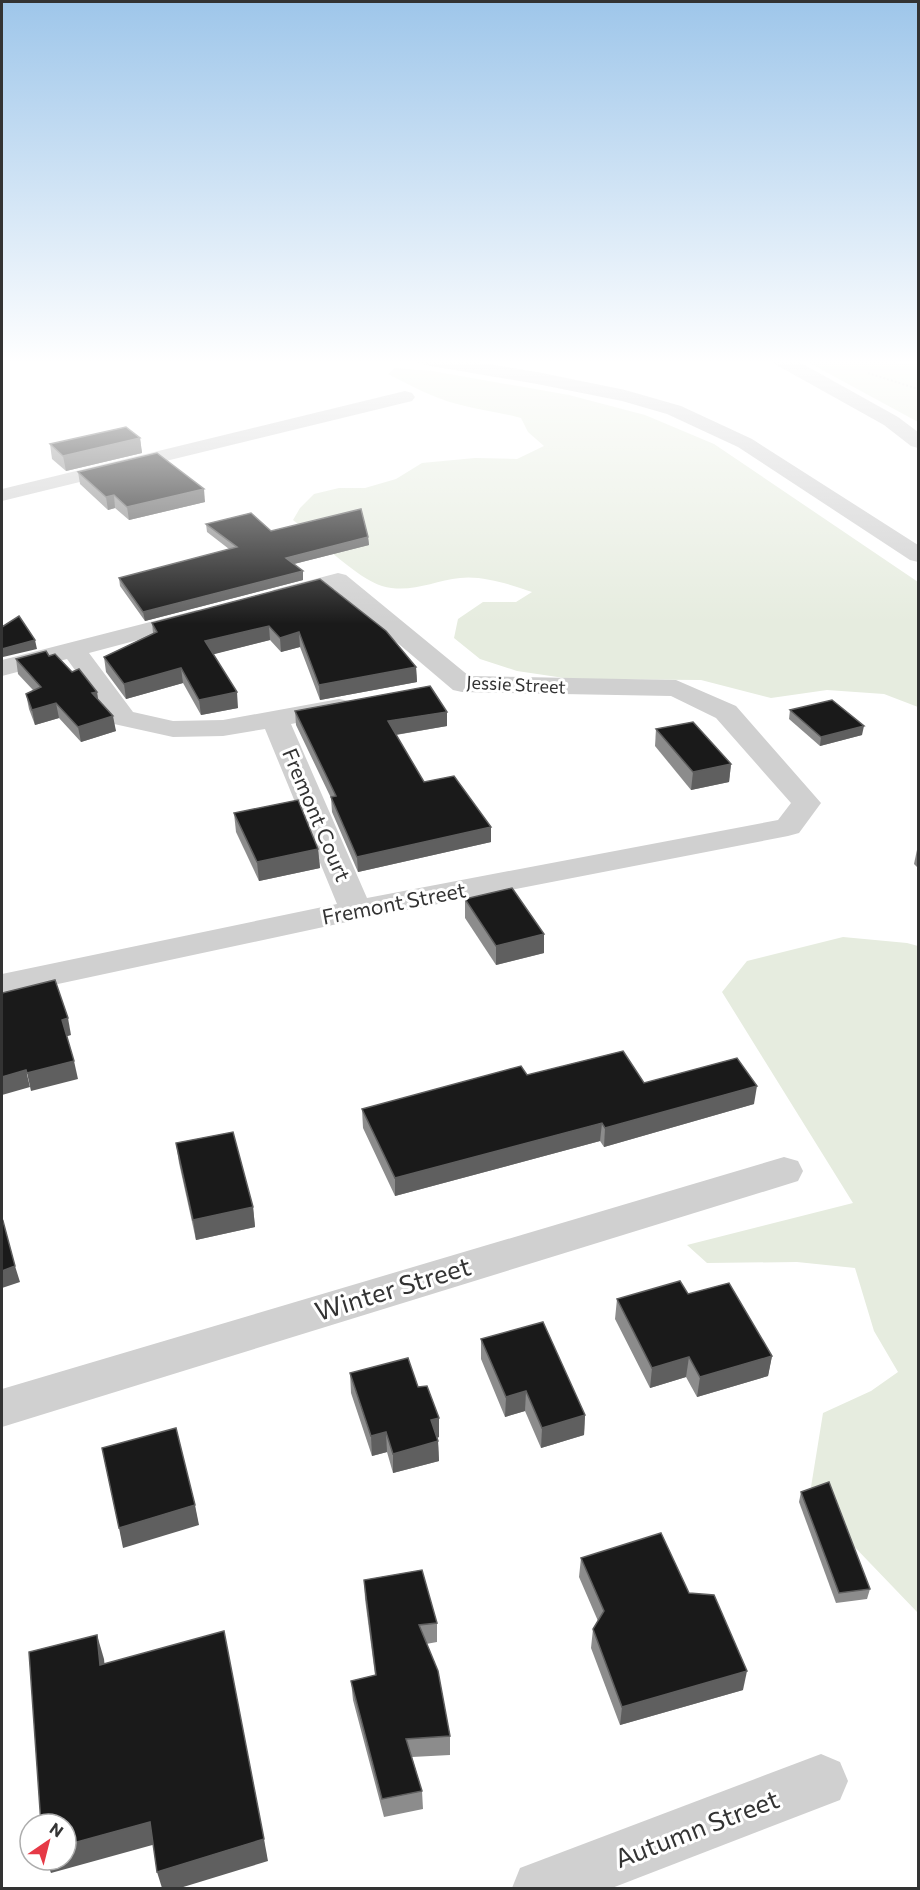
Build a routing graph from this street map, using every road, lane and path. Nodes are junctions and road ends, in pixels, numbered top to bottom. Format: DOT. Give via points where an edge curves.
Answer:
graph roads {
  1 [pos="199,447"];
  2 [pos="751,447"];
  3 [pos="2,495"];
  4 [pos="918,555"];
  5 [pos="257,602"];
  6 [pos="223,610"];
  7 [pos="73,650"];
  8 [pos="2,669"];
  9 [pos="462,684"];
  10 [pos="427,691"];
  11 [pos="369,702"];
  12 [pos="275,719"];
  13 [pos="788,827"];
  14 [pos="356,910"];
  15 [pos="2,985"];
  16 [pos="784,1171"];
  17 [pos="2,1408"];
  18 [pos="821,1781"];
  19 [pos="540,1888"];
  1 -- 3 [label="street"];
  2 -- 4 [label="street"];
  5 -- 9 [label="street, Jessie Street" via="338,580"];
  6 -- 7 [label="street"];
  7 -- 8 [label="street"];
  7 -- 12 [label="street" via="124,718 173,729 223,728"];
  9 -- 10 [label="street"];
  9 -- 13 [label="street, Jessie Street" via="676,688 726,712 806,803"];
  11 -- 12 [label="street"];
  12 -- 14 [label="street, Fremont Court"];
  13 -- 14 [label="street, Fremont Street"];
  14 -- 15 [label="street, Fremont Street"];
  16 -- 17 [label="street, Winter Street"];
  18 -- 19 [label="street, Autumn Street"];
}
